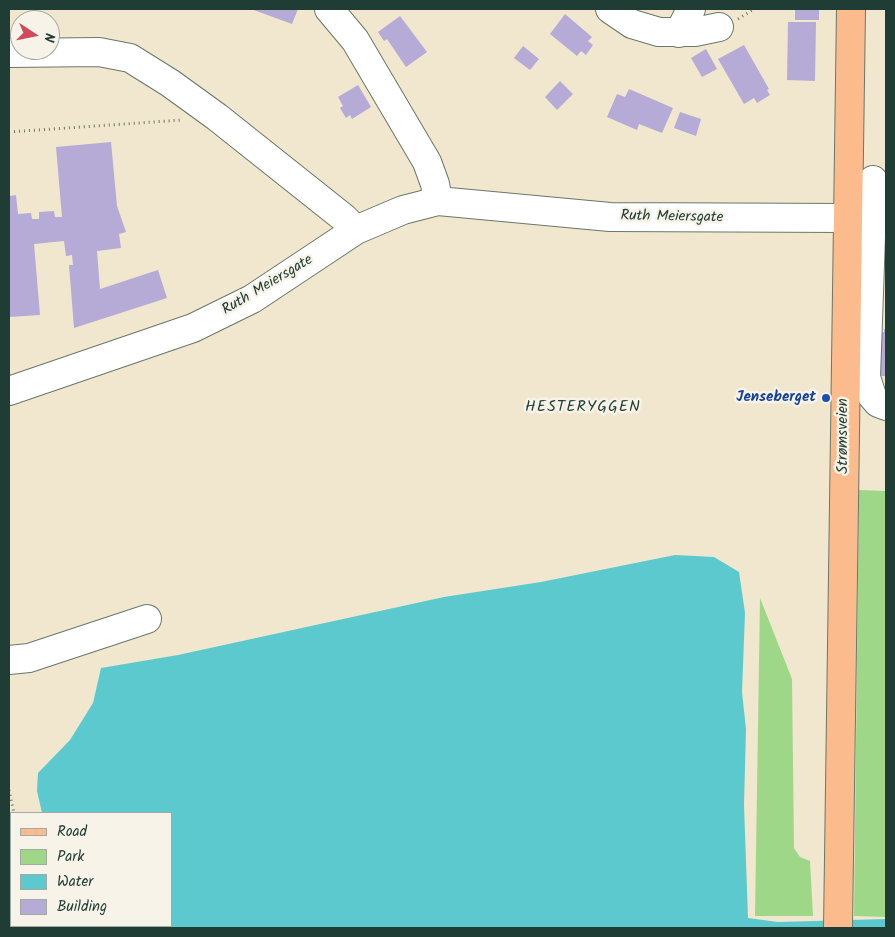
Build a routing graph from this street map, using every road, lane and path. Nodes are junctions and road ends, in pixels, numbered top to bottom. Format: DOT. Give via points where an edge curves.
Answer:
graph roads {
  1 [pos="329,9"];
  2 [pos="610,9"];
  3 [pos="691,9"];
  4 [pos="851,9"];
  5 [pos="719,27"];
  6 [pos="679,34"];
  7 [pos="9,53"];
  8 [pos="217,117"];
  9 [pos="9,132"];
  10 [pos="869,180"];
  11 [pos="438,200"];
  12 [pos="847,218"];
  13 [pos="356,230"];
  14 [pos="877,317"];
  15 [pos="9,391"];
  16 [pos="886,406"];
  17 [pos="147,619"];
  18 [pos="9,660"];
  19 [pos="9,790"];
  20 [pos="14,812"];
  21 [pos="838,928"];
  1 -- 11 [label="street" via="356,40 427,162"];
  2 -- 6 [label="street" via="632,24"];
  3 -- 6 [label="street"];
  4 -- 10 [label="main road, Strømsveien"];
  5 -- 6 [label="street"];
  7 -- 8 [label="street" via="99,52 130,58"];
  8 -- 9 [label="path"];
  8 -- 13 [label="street"];
  10 -- 12 [label="main road, Strømsveien"];
  10 -- 14 [label="street"];
  11 -- 12 [label="street, Ruth Meiersgate" via="610,217"];
  11 -- 13 [label="street, Ruth Meiersgate" via="403,210"];
  12 -- 21 [label="main road, Strømsveien"];
  13 -- 15 [label="street, Ruth Meiersgate" via="252,299 193,328"];
  14 -- 16 [label="street" via="866,377 868,388 878,403"];
  17 -- 18 [label="street" via="28,658"];
  19 -- 20 [label="path"];
}
